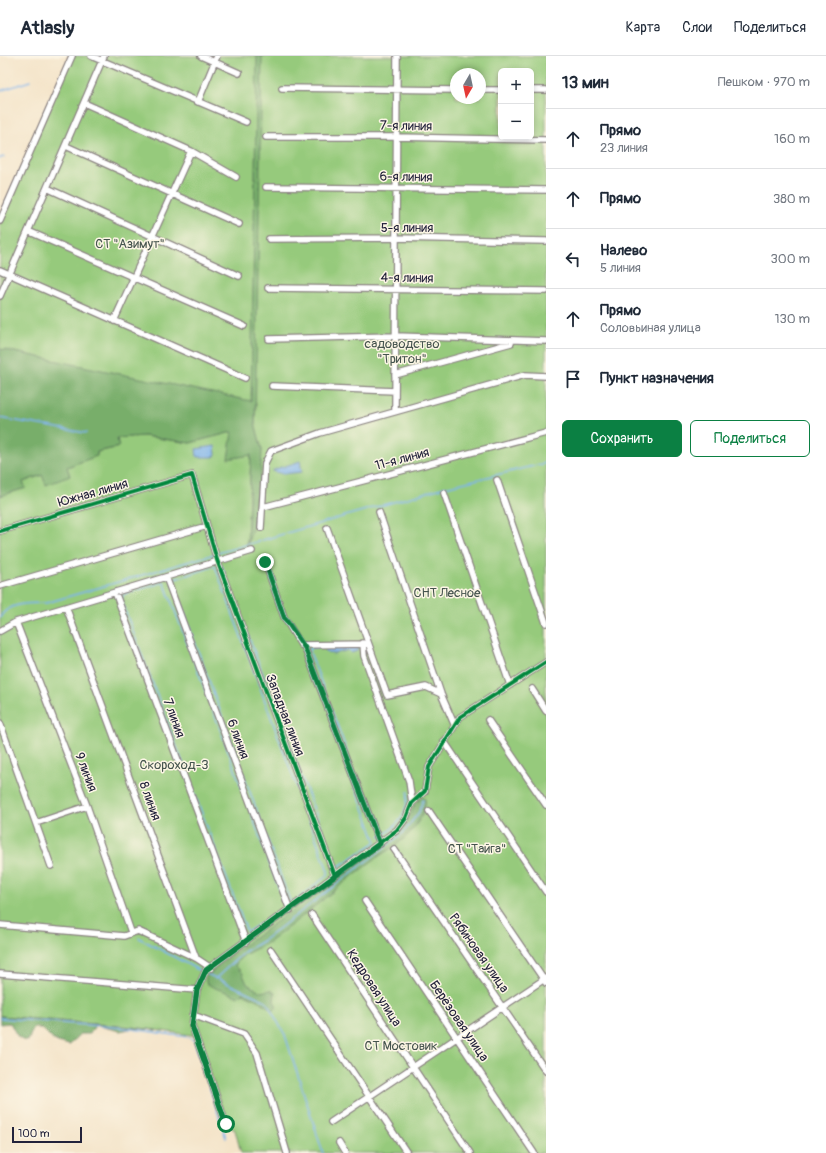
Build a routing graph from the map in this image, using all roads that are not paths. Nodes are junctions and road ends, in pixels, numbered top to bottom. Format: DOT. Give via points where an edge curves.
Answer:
graph roads {
  1 [pos="72,56"];
  2 [pos="91,56"];
  3 [pos="201,56"];
  4 [pos="217,56"];
  5 [pos="397,56"];
  6 [pos="103,58"];
  7 [pos="215,62"];
  8 [pos="239,74"];
  9 [pos="282,88"];
  10 [pos="397,90"];
  11 [pos="450,90"];
  12 [pos="486,90"];
  13 [pos="498,90"];
  14 [pos="534,90"];
  15 [pos="546,90"];
  16 [pos="198,102"];
  17 [pos="84,103"];
  18 [pos="246,122"];
  19 [pos="266,137"];
  20 [pos="396,137"];
  21 [pos="546,140"];
  22 [pos="66,146"];
  23 [pos="191,151"];
  24 [pos="236,177"];
  25 [pos="266,187"];
  26 [pos="48,188"];
  27 [pos="396,188"];
  28 [pos="546,190"];
  29 [pos="171,192"];
  30 [pos="0,221"];
  31 [pos="239,224"];
  32 [pos="28,230"];
  33 [pos="152,236"];
  34 [pos="396,238"];
  35 [pos="269,239"];
  36 [pos="546,241"];
  37 [pos="0,270"];
  38 [pos="9,275"];
  39 [pos="240,276"];
  40 [pos="133,277"];
  41 [pos="268,288"];
  42 [pos="396,289"];
  43 [pos="546,291"];
  44 [pos="0,296"];
  45 [pos="114,321"];
  46 [pos="244,326"];
  47 [pos="395,336"];
  48 [pos="269,339"];
  49 [pos="518,341"];
  50 [pos="546,342"];
  51 [pos="395,375"];
  52 [pos="546,376"];
  53 [pos="245,378"];
  54 [pos="272,386"];
  55 [pos="395,391"];
  56 [pos="395,411"];
  57 [pos="546,433"];
  58 [pos="192,475"];
  59 [pos="497,480"];
  60 [pos="444,493"];
  61 [pos="263,507"];
  62 [pos="380,512"];
  63 [pos="207,526"];
  64 [pos="261,528"];
  65 [pos="326,528"];
  66 [pos="0,531"];
  67 [pos="252,551"];
  68 [pos="216,556"];
  69 [pos="265,562"];
  70 [pos="166,577"];
  71 [pos="0,586"];
  72 [pos="115,592"];
  73 [pos="66,607"];
  74 [pos="16,622"];
  75 [pos="546,624"];
  76 [pos="0,631"];
  77 [pos="366,644"];
  78 [pos="304,646"];
  79 [pos="546,662"];
  80 [pos="510,685"];
  81 [pos="532,689"];
  82 [pos="441,694"];
  83 [pos="546,711"];
  84 [pos="488,720"];
  85 [pos="0,723"];
  86 [pos="454,724"];
  87 [pos="444,741"];
  88 [pos="412,803"];
  89 [pos="546,805"];
  90 [pos="87,806"];
  91 [pos="429,811"];
  92 [pos="36,823"];
  93 [pos="380,844"];
  94 [pos="394,849"];
  95 [pos="51,866"];
  96 [pos="335,876"];
  97 [pos="546,892"];
  98 [pos="365,901"];
  99 [pos="290,910"];
  100 [pos="312,915"];
  101 [pos="0,925"];
  102 [pos="131,932"];
  103 [pos="246,942"];
  104 [pos="271,950"];
  105 [pos="196,958"];
  106 [pos="211,968"];
  107 [pos="0,974"];
  108 [pos="545,980"];
  109 [pos="197,990"];
  110 [pos="503,1007"];
  111 [pos="193,1015"];
  112 [pos="456,1038"];
  113 [pos="413,1067"];
  114 [pos="546,1070"];
  115 [pos="370,1096"];
  116 [pos="331,1122"];
  117 [pos="226,1124"];
  118 [pos="338,1143"];
  119 [pos="287,1153"];
  120 [pos="345,1153"];
  121 [pos="408,1153"];
  122 [pos="470,1153"];
  123 [pos="534,1153"];
  1 -- 30 [label="street"];
  2 -- 6 [label="street"];
  3 -- 7 [label="street"];
  4 -- 7 [label="street"];
  5 -- 10 [label="street"];
  6 -- 16 [label="street"];
  6 -- 17 [label="street"];
  7 -- 8 [label="street"];
  7 -- 16 [label="street"];
  9 -- 10 [label="street"];
  10 -- 11 [label="street"];
  10 -- 20 [label="street"];
  12 -- 13 [label="street"];
  14 -- 15 [label="street"];
  16 -- 18 [label="street"];
  17 -- 22 [label="street"];
  17 -- 23 [label="street"];
  19 -- 20 [label="street, 7-я линия"];
  20 -- 21 [label="street, 7-я линия"];
  20 -- 27 [label="street"];
  22 -- 26 [label="street"];
  22 -- 29 [label="street"];
  23 -- 24 [label="street"];
  23 -- 29 [label="street"];
  25 -- 27 [label="street, 6-я линия"];
  26 -- 32 [label="street"];
  26 -- 33 [label="street"];
  27 -- 28 [label="street, 6-я линия"];
  27 -- 34 [label="street"];
  29 -- 31 [label="street"];
  29 -- 33 [label="street"];
  32 -- 38 [label="street"];
  32 -- 40 [label="street"];
  33 -- 39 [label="street"];
  33 -- 40 [label="street"];
  34 -- 35 [label="street, 5-я линия"];
  34 -- 36 [label="street, 5-я линия"];
  34 -- 42 [label="street"];
  37 -- 38 [label="street"];
  38 -- 44 [label="street"];
  38 -- 45 [label="street"];
  40 -- 45 [label="street"];
  40 -- 46 [label="street"];
  41 -- 42 [label="street, 4-я линия"];
  42 -- 43 [label="street, 4-я линия"];
  42 -- 47 [label="street"];
  45 -- 53 [label="street"];
  47 -- 48 [label="street"];
  47 -- 49 [label="street"];
  47 -- 51 [label="street"];
  49 -- 50 [label="street"];
  49 -- 51 [label="street"];
  51 -- 55 [label="street"];
  52 -- 56 [label="street" via="525,375"];
  54 -- 55 [label="street"];
  55 -- 56 [label="street"];
  56 -- 61 [label="street" via="320,433 271,451 265,462"];
  57 -- 61 [label="street, 11-я линия"];
  58 -- 63 [label="street, Западная линия"];
  58 -- 66 [label="street, Южная линия"];
  59 -- 75 [label="street"];
  60 -- 80 [label="street"];
  61 -- 64 [label="street"];
  62 -- 82 [label="street"];
  63 -- 68 [label="street, Западная линия"];
  63 -- 71 [label="street"];
  65 -- 77 [label="street"];
  67 -- 68 [label="street"];
  68 -- 70 [label="street"];
  68 -- 96 [label="street, Западная линия"];
  69 -- 78 [label="street" via="284,617"];
  70 -- 72 [label="street"];
  70 -- 99 [label="street, 6 линия"];
  72 -- 73 [label="street"];
  72 -- 103 [label="street, 7 линия"];
  73 -- 74 [label="street"];
  73 -- 105 [label="street, 8 линия"];
  74 -- 76 [label="street"];
  74 -- 90 [label="street, 9 линия"];
  77 -- 78 [label="street"];
  77 -- 82 [label="street" via="387,695 426,687"];
  77 -- 88 [label="street" via="364,656 409,781"];
  78 -- 93 [label="street"];
  79 -- 80 [label="street"];
  80 -- 86 [label="street" via="470,709"];
  81 -- 83 [label="street"];
  82 -- 86 [label="street"];
  84 -- 89 [label="street"];
  85 -- 92 [label="street"];
  86 -- 87 [label="street"];
  87 -- 88 [label="street" via="429,767 425,791"];
  87 -- 97 [label="street"];
  88 -- 93 [label="street" via="398,830"];
  90 -- 92 [label="street"];
  90 -- 102 [label="street, 9 линия"];
  91 -- 108 [label="street"];
  92 -- 95 [label="street"];
  93 -- 96 [label="street"];
  94 -- 110 [label="street, Рябиновая улица"];
  96 -- 99 [label="street"];
  98 -- 112 [label="street, Берёзовая улица"];
  99 -- 103 [label="street"];
  100 -- 113 [label="street, Кедровая улица"];
  101 -- 102 [label="street" via="124,936"];
  102 -- 105 [label="street" via="138,931"];
  103 -- 106 [label="street"];
  104 -- 115 [label="street"];
  105 -- 106 [label="street"];
  106 -- 109 [label="street" via="206,970"];
  107 -- 109 [label="street"];
  108 -- 110 [label="street"];
  109 -- 111 [label="street"];
  110 -- 112 [label="street"];
  110 -- 114 [label="street, Рябиновая улица"];
  111 -- 117 [label="street" via="192,1026"];
  111 -- 119 [label="street" via="244,1034 251,1044 257,1053"];
  112 -- 113 [label="street"];
  112 -- 123 [label="street, Берёзовая улица"];
  113 -- 115 [label="street"];
  113 -- 122 [label="street, Кедровая улица"];
  115 -- 116 [label="street"];
  115 -- 121 [label="street"];
  118 -- 120 [label="street"];
}
